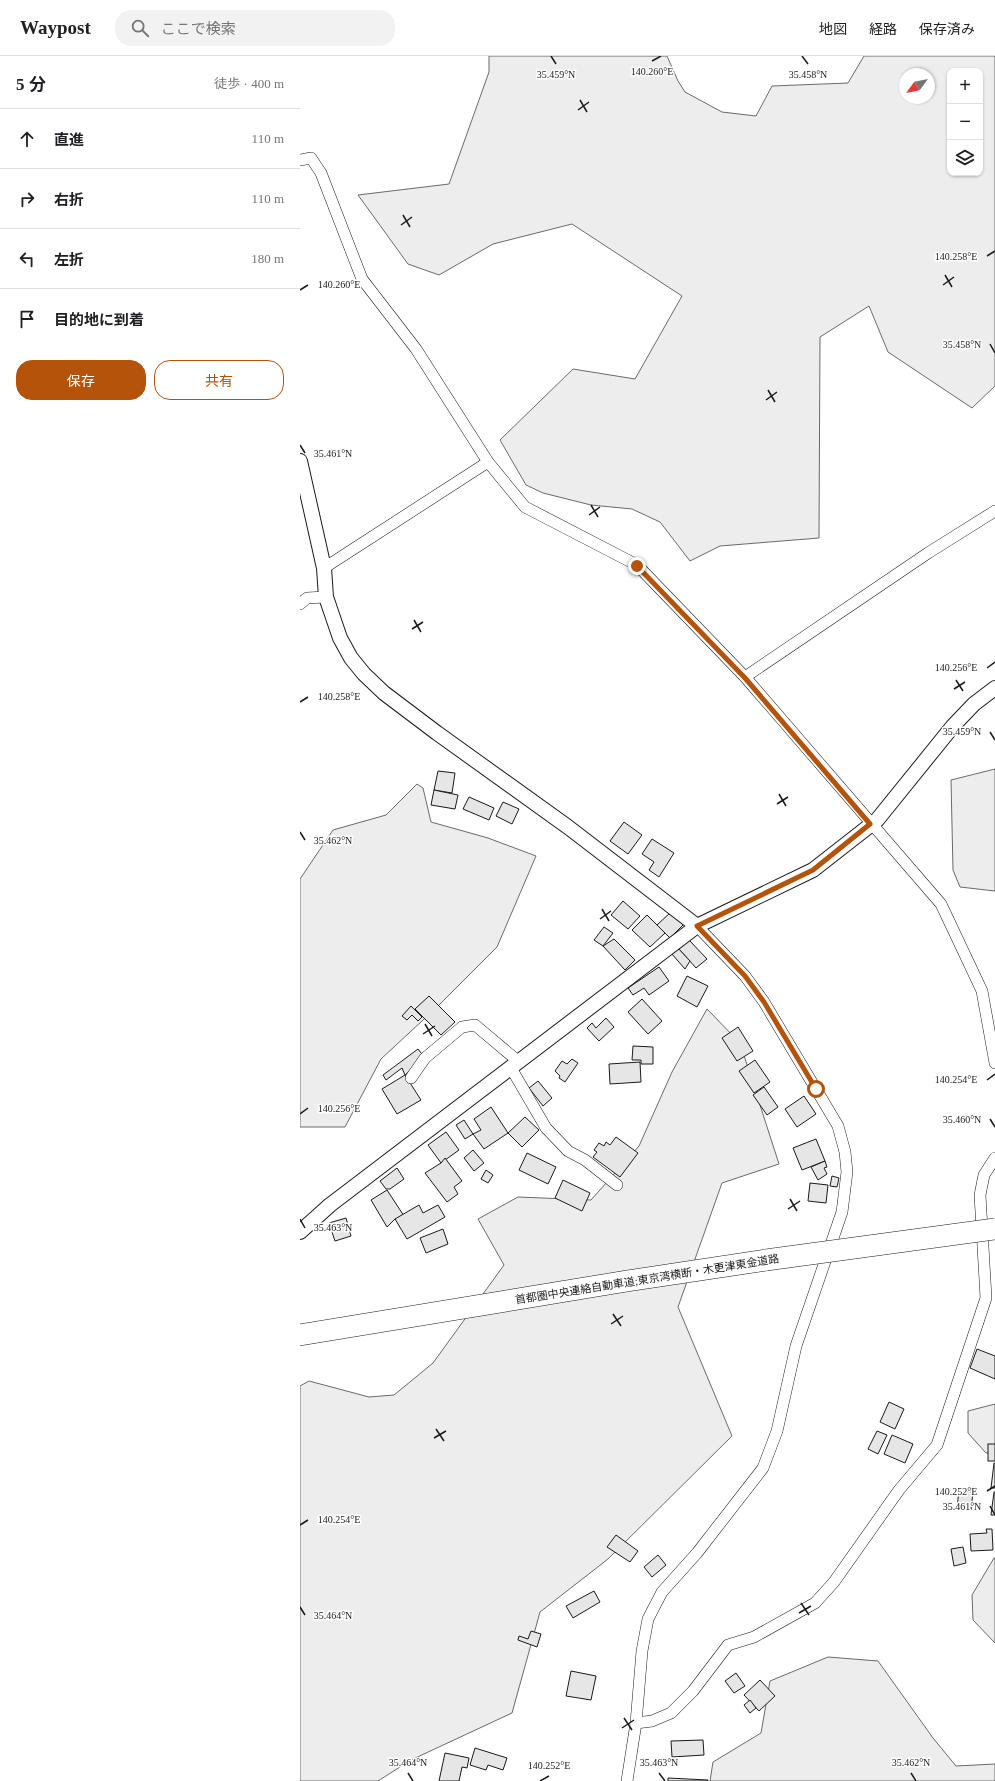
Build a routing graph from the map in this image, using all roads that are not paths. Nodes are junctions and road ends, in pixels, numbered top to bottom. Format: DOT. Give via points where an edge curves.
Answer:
graph roads {
  1 [pos="300,160"];
  2 [pos="300,461"];
  3 [pos="488,462"];
  4 [pos="995,510"];
  5 [pos="324,568"];
  6 [pos="326,597"];
  7 [pos="300,604"];
  8 [pos="745,678"];
  9 [pos="995,688"];
  10 [pos="870,824"];
  11 [pos="697,926"];
  12 [pos="995,1063"];
  13 [pos="515,1065"];
  14 [pos="411,1078"];
  15 [pos="995,1158"];
  16 [pos="617,1184"];
  17 [pos="995,1229"];
  18 [pos="300,1232"];
  19 [pos="990,1299"];
  20 [pos="305,1334"];
  21 [pos="636,1723"];
  22 [pos="627,1781"];
  1 -- 3 [label="street" via="311,158 321,173 362,279 416,349"];
  2 -- 5 [label="street"];
  3 -- 5 [label="street"];
  3 -- 8 [label="street" via="525,507 637,566"];
  4 -- 8 [label="street"];
  5 -- 6 [label="street"];
  6 -- 7 [label="street" via="308,598"];
  6 -- 11 [label="street" via="340,638 351,658 384,693"];
  8 -- 10 [label="street"];
  9 -- 10 [label="street" via="974,704 953,726 877,820"];
  10 -- 11 [label="street" via="813,870"];
  10 -- 12 [label="street" via="941,904 982,991"];
  11 -- 13 [label="street"];
  11 -- 21 [label="street" via="745,976 764,1002 838,1126 847,1172 842,1212 796,1346 777,1431 763,1468 697,1553 662,1592 648,1619 642,1651"];
  13 -- 14 [label="street" via="475,1025 462,1027 425,1058"];
  13 -- 16 [label="street" via="546,1128 568,1151 586,1160"];
  13 -- 18 [label="street" via="330,1205"];
  15 -- 19 [label="street" via="984,1175 980,1195"];
  17 -- 20 [label="highway, 首都圏中央連絡自動車道;東京湾横断・木更津東金道路, bridge" via="627,1281"];
  19 -- 21 [label="street" via="937,1445 899,1490 834,1582 816,1603 754,1637 728,1645 693,1691 671,1713 652,1721"];
  21 -- 22 [label="street"];
}
